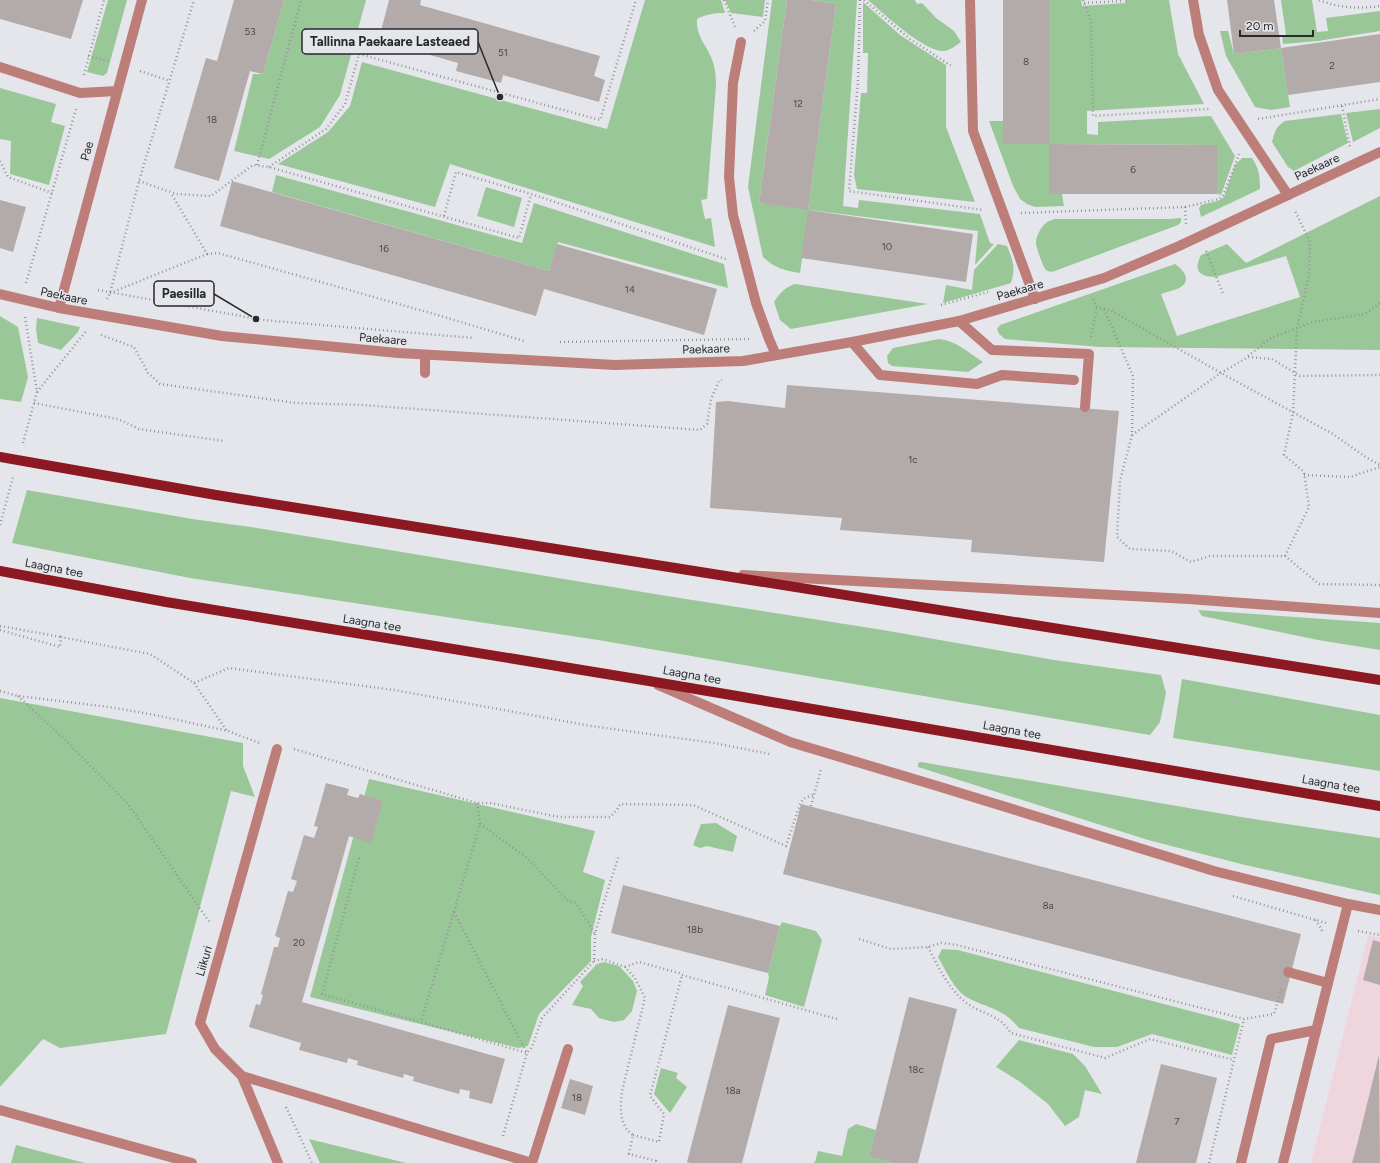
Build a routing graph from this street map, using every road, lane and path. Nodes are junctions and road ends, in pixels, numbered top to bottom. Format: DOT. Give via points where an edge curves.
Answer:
graph roads {
  1 [pos="104,0"];
  2 [pos="142,0"];
  3 [pos="194,0"];
  4 [pos="301,0"];
  5 [pos="636,0"];
  6 [pos="724,0"];
  7 [pos="768,0"];
  8 [pos="860,0"];
  9 [pos="864,0"];
  10 [pos="970,0"];
  11 [pos="1122,0"];
  12 [pos="1193,0"];
  13 [pos="1319,0"];
  14 [pos="1084,2"];
  15 [pos="1380,6"];
  16 [pos="364,36"];
  17 [pos="741,42"];
  18 [pos="359,54"];
  19 [pos="88,56"];
  20 [pos="110,62"];
  21 [pos="0,67"];
  22 [pos="139,70"];
  23 [pos="170,80"];
  24 [pos="972,80"];
  25 [pos="117,91"];
  26 [pos="80,94"];
  27 [pos="1380,100"];
  28 [pos="1342,106"];
  29 [pos="1230,108"];
  30 [pos="1239,122"];
  31 [pos="1350,148"];
  32 [pos="1380,152"];
  33 [pos="1238,155"];
  34 [pos="0,161"];
  35 [pos="257,165"];
  36 [pos="269,167"];
  37 [pos="139,181"];
  38 [pos="171,192"];
  39 [pos="52,193"];
  40 [pos="531,194"];
  41 [pos="1288,195"];
  42 [pos="1185,207"];
  43 [pos="1003,213"];
  44 [pos="444,216"];
  45 [pos="1185,217"];
  46 [pos="1200,236"];
  47 [pos="207,254"];
  48 [pos="746,263"];
  49 [pos="26,283"];
  50 [pos="1082,285"];
  51 [pos="110,293"];
  52 [pos="0,294"];
  53 [pos="1223,294"];
  54 [pos="1035,300"];
  55 [pos="105,303"];
  56 [pos="1380,303"];
  57 [pos="1097,307"];
  58 [pos="58,308"];
  59 [pos="1104,309"];
  60 [pos="25,317"];
  61 [pos="959,320"];
  62 [pos="1297,328"];
  63 [pos="1091,333"];
  64 [pos="527,342"];
  65 [pos="852,342"];
  66 [pos="425,355"];
  67 [pos="776,355"];
  68 [pos="1248,357"];
  69 [pos="743,360"];
  70 [pos="425,373"];
  71 [pos="1221,373"];
  72 [pos="1295,373"];
  73 [pos="1380,375"];
  74 [pos="1074,380"];
  75 [pos="34,403"];
  76 [pos="1085,407"];
  77 [pos="1293,412"];
  78 [pos="1132,435"];
  79 [pos="224,441"];
  80 [pos="0,457"];
  81 [pos="1380,466"];
  82 [pos="1304,475"];
  83 [pos="1285,556"];
  84 [pos="0,571"];
  85 [pos="697,573"];
  86 [pos="1380,585"];
  87 [pos="1380,613"];
  88 [pos="0,626"];
  89 [pos="0,630"];
  90 [pos="62,636"];
  91 [pos="1380,680"];
  92 [pos="649,681"];
  93 [pos="194,683"];
  94 [pos="0,691"];
  95 [pos="18,696"];
  96 [pos="228,731"];
  97 [pos="277,749"];
  98 [pos="776,755"];
  99 [pos="822,765"];
  100 [pos="815,794"];
  101 [pos="477,803"];
  102 [pos="811,806"];
  103 [pos="1380,806"];
  104 [pos="480,824"];
  105 [pos="620,856"];
  106 [pos="359,858"];
  107 [pos="1231,895"];
  108 [pos="1348,904"];
  109 [pos="1380,910"];
  110 [pos="454,912"];
  111 [pos="1315,919"];
  112 [pos="1342,927"];
  113 [pos="1322,933"];
  114 [pos="595,934"];
  115 [pos="1380,935"];
  116 [pos="859,939"];
  117 [pos="223,942"];
  118 [pos="928,947"];
  119 [pos="594,961"];
  120 [pos="625,966"];
  121 [pos="1288,972"];
  122 [pos="682,975"];
  123 [pos="1328,983"];
  124 [pos="837,1019"];
  125 [pos="1244,1019"];
  126 [pos="421,1022"];
  127 [pos="1316,1030"];
  128 [pos="568,1049"];
  129 [pos="527,1053"];
  130 [pos="1234,1060"];
  131 [pos="242,1076"];
  132 [pos="275,1085"];
  133 [pos="0,1110"];
  134 [pos="633,1135"];
  135 [pos="498,1152"];
  136 [pos="192,1163"];
  137 [pos="278,1163"];
  138 [pos="312,1163"];
  139 [pos="655,1163"];
  140 [pos="1209,1163"];
  141 [pos="1240,1163"];
  142 [pos="1283,1163"];
  1 -- 19 [label="path"];
  2 -- 25 [label="street, Pae"];
  3 -- 23 [label="path"];
  4 -- 35 [label="path"];
  5 -- 18 [label="path" via="600,120"];
  6 -- 17 [label="path"];
  7 -- 17 [label="path" via="765,21"];
  8 -- 43 [label="path" via="858,81 849,191"];
  9 -- 24 [label="path" via="910,39"];
  10 -- 24 [label="street"];
  11 -- 14 [label="path"];
  12 -- 29 [label="street" via="1199,35 1218,90"];
  13 -- 15 [label="path" via="1333,6"];
  14 -- 29 [label="path" via="1090,21 1093,116"];
  16 -- 18 [label="path"];
  17 -- 48 [label="street" via="733,83 729,177 733,215"];
  18 -- 36 [label="path" via="345,104 326,128"];
  19 -- 20 [label="path"];
  19 -- 26 [label="path"];
  21 -- 26 [label="street"];
  22 -- 23 [label="path"];
  23 -- 37 [label="path"];
  24 -- 43 [label="street" via="973,131"];
  25 -- 26 [label="street"];
  25 -- 58 [label="street, Pae"];
  26 -- 39 [label="path"];
  27 -- 28 [label="path"];
  28 -- 30 [label="path"];
  28 -- 31 [label="path"];
  29 -- 30 [label="street"];
  30 -- 41 [label="street"];
  32 -- 41 [label="street, Paekaare"];
  33 -- 42 [label="path" via="1223,196"];
  34 -- 39 [label="path" via="8,176"];
  35 -- 36 [label="path"];
  35 -- 38 [label="path" via="253,165 211,196"];
  36 -- 44 [label="path"];
  37 -- 38 [label="path"];
  37 -- 51 [label="path"];
  38 -- 47 [label="path"];
  39 -- 49 [label="path"];
  40 -- 44 [label="path" via="456,172"];
  40 -- 44 [label="path" via="519,238"];
  40 -- 48 [label="path" via="718,257"];
  41 -- 46 [label="street, Paekaare"];
  41 -- 62 [label="path" via="1310,242 1309,275"];
  42 -- 43 [label="path"];
  42 -- 45 [label="path"];
  43 -- 54 [label="street"];
  46 -- 50 [label="street, Paekaare"];
  46 -- 53 [label="path"];
  47 -- 51 [label="path"];
  47 -- 64 [label="path" via="218,253"];
  48 -- 67 [label="street" via="756,303"];
  50 -- 54 [label="street, Paekaare"];
  50 -- 57 [label="path" via="1091,294"];
  51 -- 55 [label="path"];
  52 -- 58 [label="street, Paekaare"];
  54 -- 61 [label="street, Paekaare"];
  56 -- 62 [label="path" via="1364,314 1313,322"];
  57 -- 59 [label="path"];
  57 -- 63 [label="path"];
  58 -- 66 [label="street, Paekaare" via="222,336"];
  59 -- 71 [label="path" via="1112,311"];
  59 -- 78 [label="path" via="1133,376"];
  60 -- 69 [label="path" via="37,392 87,330 134,346 148,373 160,384 296,402 700,430 707,424 711,399 719,381 737,372"];
  61 -- 65 [label="street, Paekaare"];
  61 -- 76 [label="street" via="992,350 1089,354"];
  62 -- 68 [label="path" via="1271,338"];
  62 -- 72 [label="path"];
  65 -- 67 [label="street, Paekaare"];
  65 -- 74 [label="street" via="880,375 977,384 1002,375"];
  66 -- 69 [label="street, Paekaare" via="616,365"];
  66 -- 70 [label="street"];
  67 -- 69 [label="street, Paekaare"];
  68 -- 71 [label="path"];
  68 -- 72 [label="path" via="1272,359"];
  71 -- 77 [label="path"];
  71 -- 78 [label="path"];
  72 -- 73 [label="path" via="1300,376"];
  72 -- 77 [label="path"];
  75 -- 79 [label="path" via="118,419 139,429"];
  77 -- 81 [label="path" via="1333,434"];
  77 -- 82 [label="path" via="1284,455 1304,472"];
  78 -- 83 [label="path" via="1120,481 1118,537 1130,549 1171,551 1191,562 1210,556"];
  80 -- 85 [label="main road" via="216,495"];
  81 -- 82 [label="path" via="1350,477"];
  82 -- 83 [label="path" via="1309,507"];
  83 -- 86 [label="path" via="1319,584"];
  84 -- 92 [label="main road, Laagna tee" via="166,602"];
  85 -- 87 [label="street" via="1188,599"];
  85 -- 91 [label="main road"];
  88 -- 90 [label="path"];
  89 -- 90 [label="path" via="60,647"];
  90 -- 93 [label="path" via="150,654"];
  92 -- 103 [label="main road, Laagna tee"];
  92 -- 108 [label="street" via="790,742 1214,871"];
  93 -- 96 [label="path"];
  93 -- 98 [label="path" via="229,668 394,690 591,726 714,743"];
  94 -- 95 [label="path"];
  95 -- 96 [label="path" via="110,707"];
  95 -- 117 [label="path" via="128,804"];
  96 -- 97 [label="path"];
  97 -- 101 [label="path" via="294,749"];
  97 -- 117 [label="street, Liikuri"];
  99 -- 100 [label="path"];
  100 -- 101 [label="path" via="800,804 786,846 693,805 620,804 610,817 560,817 490,803"];
  100 -- 102 [label="path"];
  101 -- 104 [label="path"];
  104 -- 110 [label="path"];
  104 -- 114 [label="path" via="526,857 568,901 576,903"];
  105 -- 114 [label="path"];
  106 -- 126 [label="path" via="322,994"];
  107 -- 111 [label="path"];
  108 -- 109 [label="street"];
  108 -- 112 [label="street"];
  110 -- 126 [label="path"];
  110 -- 129 [label="path"];
  111 -- 112 [label="path"];
  111 -- 113 [label="path"];
  112 -- 115 [label="path"];
  112 -- 123 [label="street"];
  114 -- 119 [label="path"];
  116 -- 118 [label="path" via="891,949"];
  117 -- 131 [label="street, Liikuri" via="200,1023 215,1049"];
  118 -- 125 [label="path" via="941,943 957,945"];
  118 -- 130 [label="path" via="958,996 1005,1024 1011,1033 1105,1058 1150,1039"];
  119 -- 120 [label="path" via="603,959"];
  119 -- 129 [label="path" via="542,1018 532,1047"];
  120 -- 122 [label="path" via="639,962"];
  120 -- 134 [label="path" via="645,998 621,1101 624,1126"];
  121 -- 123 [label="street"];
  121 -- 125 [label="path" via="1274,1014"];
  122 -- 124 [label="path"];
  122 -- 134 [label="path" via="650,1096 664,1114 659,1142"];
  123 -- 127 [label="street"];
  125 -- 130 [label="path"];
  126 -- 129 [label="path"];
  127 -- 141 [label="street" via="1271,1039"];
  127 -- 142 [label="street"];
  128 -- 135 [label="street" via="532,1163"];
  129 -- 135 [label="path"];
  130 -- 140 [label="path"];
  131 -- 132 [label="street"];
  131 -- 137 [label="street, Liikuri"];
  132 -- 135 [label="street"];
  132 -- 138 [label="path"];
  133 -- 136 [label="street"];
  134 -- 139 [label="path" via="629,1154"];
}
